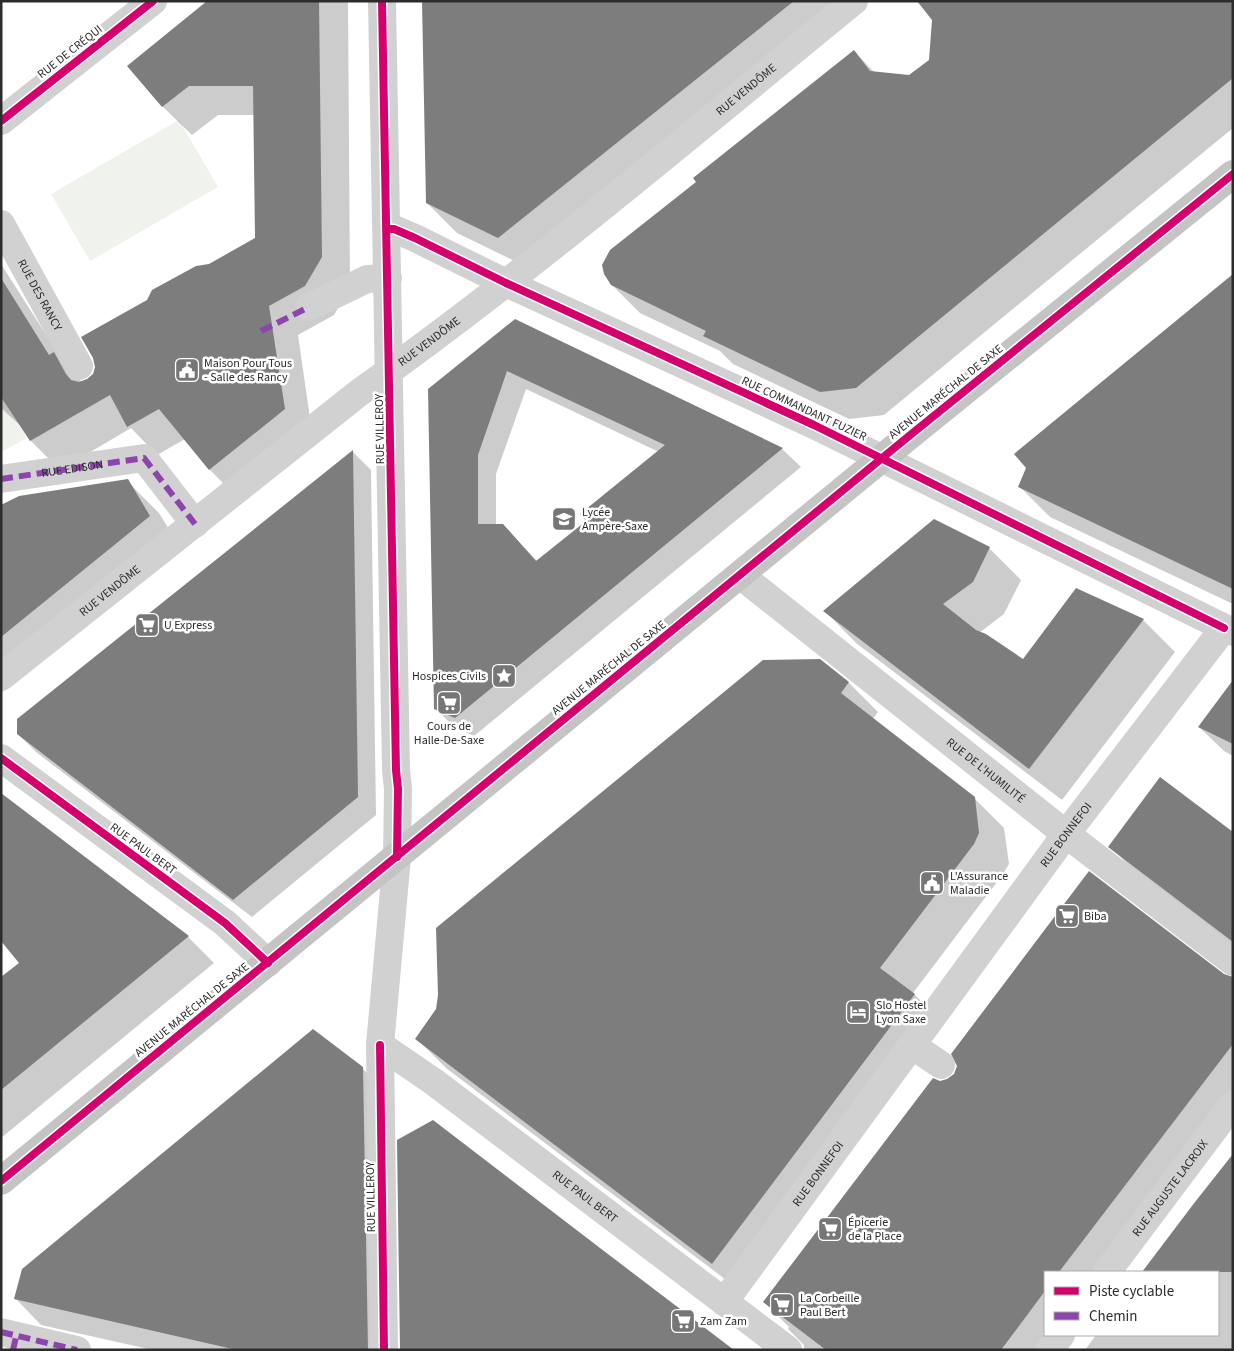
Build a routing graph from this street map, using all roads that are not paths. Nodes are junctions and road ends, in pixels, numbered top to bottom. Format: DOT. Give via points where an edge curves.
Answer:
graph roads {
  1 [pos="153,1"];
  2 [pos="382,1"];
  3 [pos="854,1"];
  4 [pos="1,121"];
  5 [pos="1233,174"];
  6 [pos="1,224"];
  7 [pos="388,229"];
  8 [pos="388,278"];
  9 [pos="506,283"];
  10 [pos="309,307"];
  11 [pos="78,366"];
  12 [pos="390,371"];
  13 [pos="882,458"];
  14 [pos="1,479"];
  15 [pos="195,524"];
  16 [pos="740,575"];
  17 [pos="1228,630"];
  18 [pos="1,678"];
  19 [pos="1,758"];
  20 [pos="1066,834"];
  21 [pos="396,857"];
  22 [pos="1233,962"];
  23 [pos="268,963"];
  24 [pos="380,1045"];
  25 [pos="913,1046"];
  26 [pos="941,1066"];
  27 [pos="1233,1104"];
  28 [pos="1,1181"];
  29 [pos="1108,1271"];
  30 [pos="724,1302"];
  31 [pos="1060,1336"];
  32 [pos="10,1339"];
  33 [pos="77,1350"];
  34 [pos="384,1350"];
  35 [pos="788,1350"];
  36 [pos="1049,1350"];
  1 -- 4 [label="street, RUE DE CRÉQUI"];
  2 -- 7 [label="street, RUE VILLEROY"];
  3 -- 9 [label="street, RUE VENDÔME"];
  5 -- 13 [label="main road, AVENUE MARÉCHAL DE SAXE"];
  6 -- 11 [label="street, RUE DES RANCY"];
  7 -- 8 [label="street, RUE VILLEROY"];
  7 -- 9 [label="street, RUE COMMANDANT FUZIER" via="404,233"];
  8 -- 10 [label="street" via="367,279"];
  8 -- 12 [label="street, RUE VILLEROY"];
  9 -- 12 [label="street, RUE VENDÔME"];
  9 -- 13 [label="street, RUE COMMANDANT FUZIER"];
  12 -- 15 [label="street, RUE VENDÔME"];
  12 -- 21 [label="street, RUE VILLEROY" via="398,789"];
  13 -- 16 [label="main road, AVENUE MARÉCHAL DE SAXE"];
  13 -- 17 [label="street, RUE COMMANDANT FUZIER"];
  14 -- 15 [label="street, RUE EDISON" via="144,458"];
  15 -- 18 [label="street, RUE VENDÔME"];
  16 -- 20 [label="street, RUE DE L'HUMILITÉ"];
  16 -- 21 [label="main road, AVENUE MARÉCHAL DE SAXE"];
  17 -- 20 [label="street, RUE BONNEFOI"];
  19 -- 23 [label="street, RUE PAUL BERT" via="224,923"];
  20 -- 22 [label="street, RUE DE L'HUMILITÉ"];
  20 -- 25 [label="street, RUE BONNEFOI"];
  21 -- 23 [label="main road, AVENUE MARÉCHAL DE SAXE"];
  21 -- 24 [label="street, RUE VILLEROY"];
  23 -- 28 [label="main road, AVENUE MARÉCHAL DE SAXE"];
  24 -- 30 [label="street, RUE PAUL BERT" via="434,1082"];
  24 -- 34 [label="street, RUE VILLEROY"];
  25 -- 26 [label="street"];
  25 -- 30 [label="street, RUE BONNEFOI"];
  27 -- 29 [label="street, RUE AUGUSTE LACROIX"];
  30 -- 35 [label="street, RUE PAUL BERT"];
  31 -- 36 [label="street"];
  32 -- 33 [label="street"];
}
